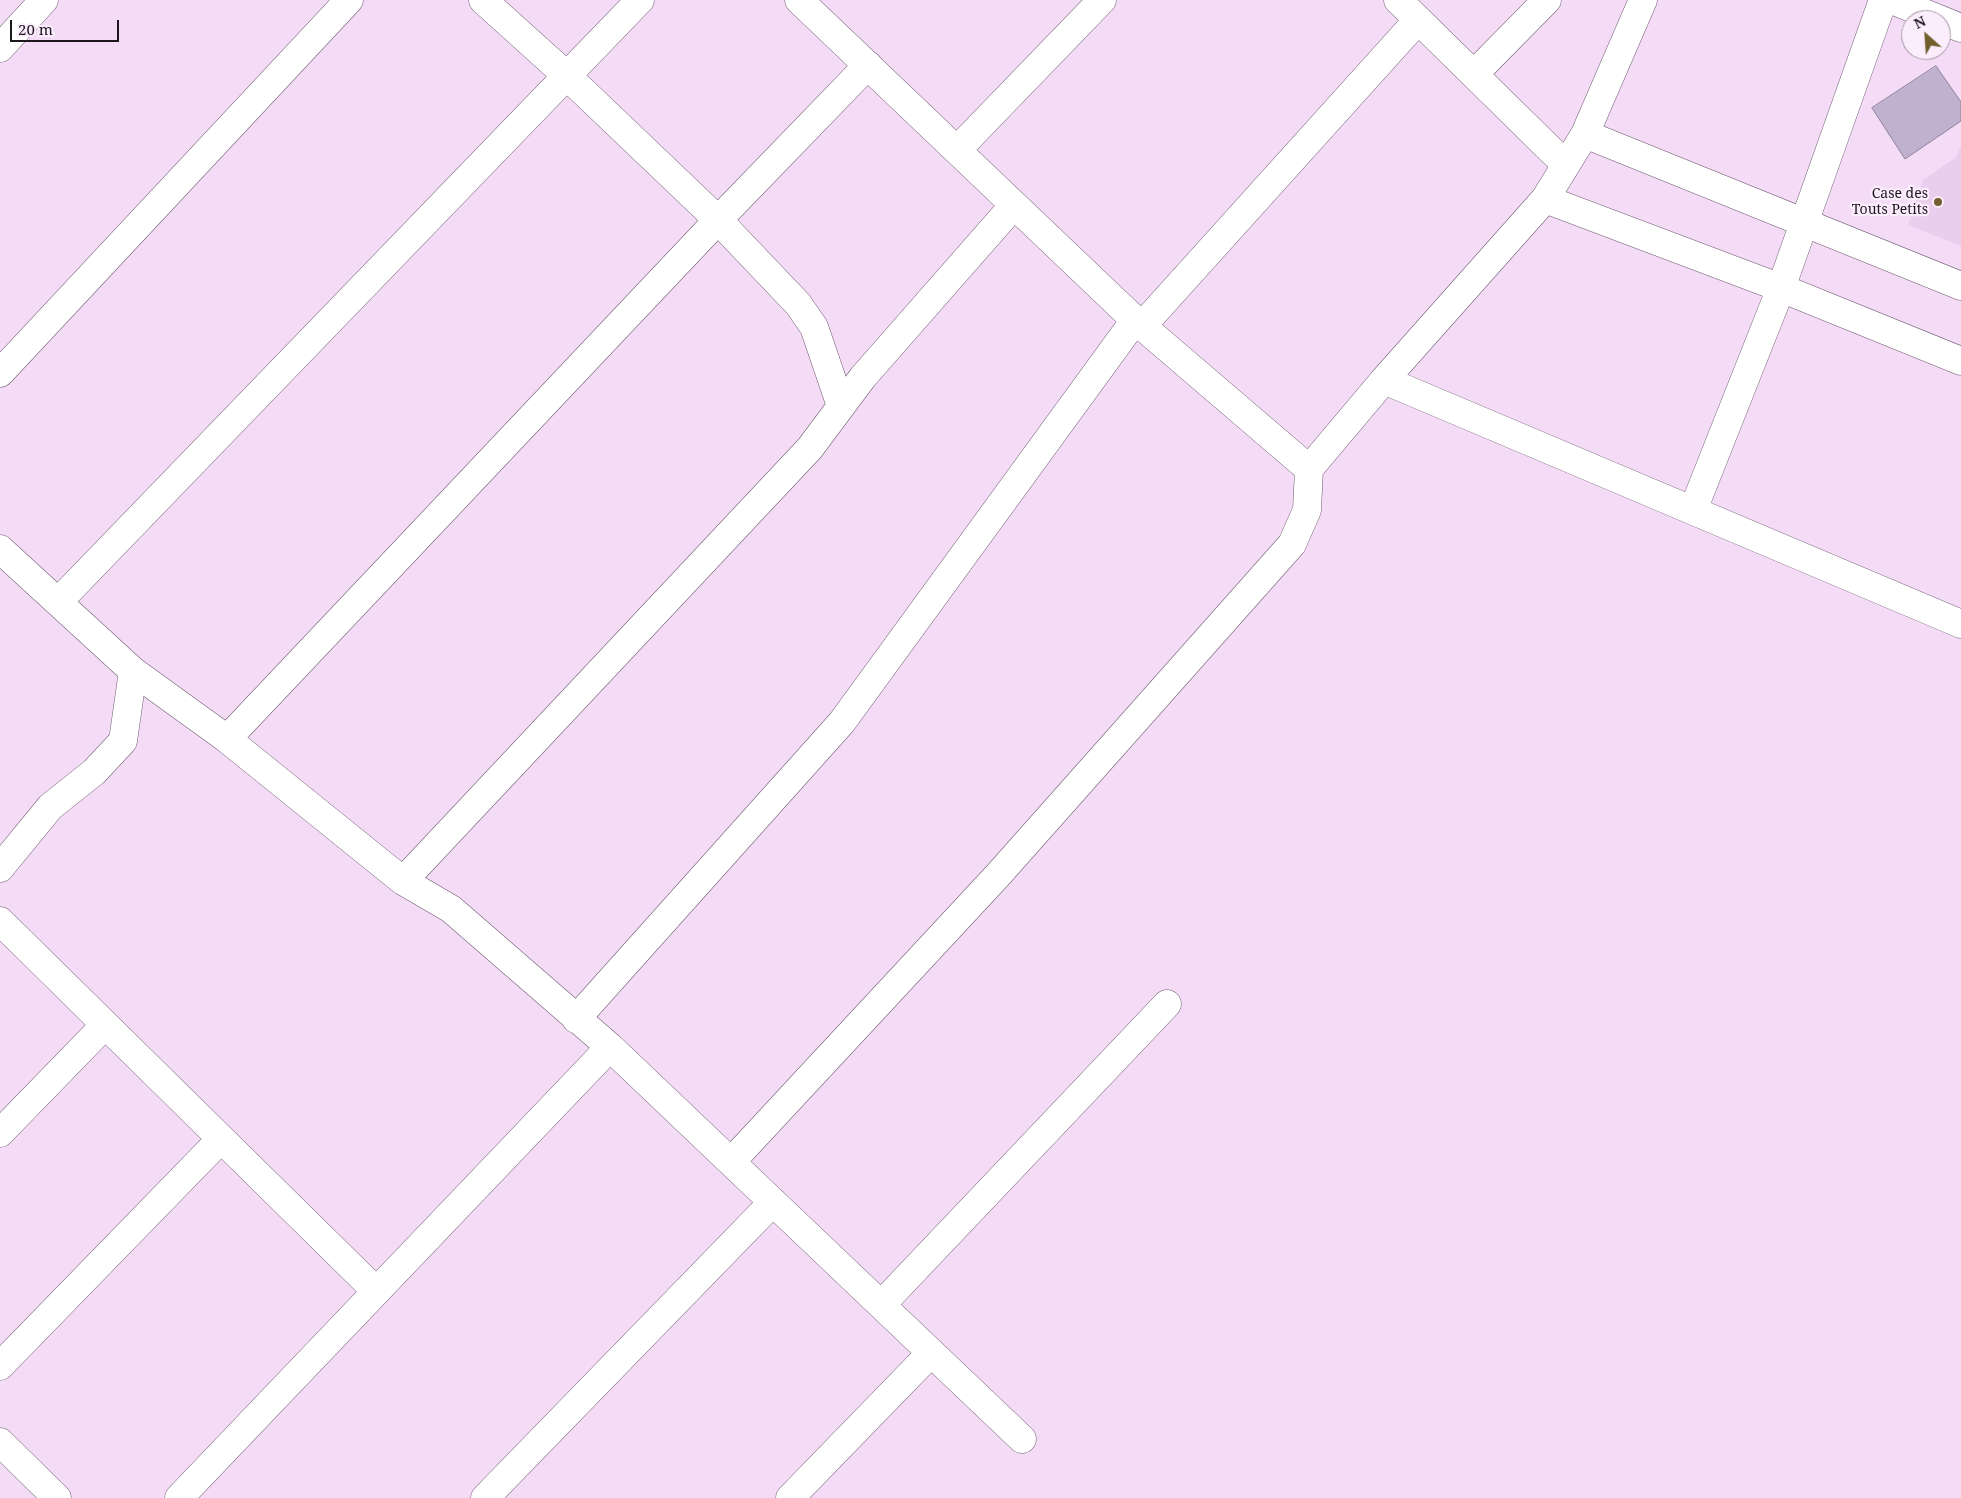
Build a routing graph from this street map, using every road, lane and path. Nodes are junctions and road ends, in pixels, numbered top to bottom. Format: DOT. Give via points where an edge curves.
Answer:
graph roads {
  1 [pos="44,0"];
  2 [pos="349,0"];
  3 [pos="483,0"];
  4 [pos="640,0"];
  5 [pos="1102,0"];
  6 [pos="1398,0"];
  7 [pos="1547,0"];
  8 [pos="1643,0"];
  9 [pos="1883,0"];
  10 [pos="1892,0"];
  11 [pos="802,1"];
  12 [pos="1418,20"];
  13 [pos="1961,28"];
  14 [pos="0,48"];
  15 [pos="868,65"];
  16 [pos="1474,74"];
  17 [pos="566,75"];
  18 [pos="1585,134"];
  19 [pos="957,150"];
  20 [pos="1566,165"];
  21 [pos="1545,199"];
  22 [pos="1014,205"];
  23 [pos="718,220"];
  24 [pos="1804,224"];
  25 [pos="1961,286"];
  26 [pos="1781,288"];
  27 [pos="1139,323"];
  28 [pos="1961,361"];
  29 [pos="0,372"];
  30 [pos="1384,380"];
  31 [pos="841,406"];
  32 [pos="1309,470"];
  33 [pos="1693,510"];
  34 [pos="0,549"];
  35 [pos="58,602"];
  36 [pos="1961,624"];
  37 [pos="133,671"];
  38 [pos="227,740"];
  39 [pos="0,868"];
  40 [pos="403,880"];
  41 [pos="0,921"];
  42 [pos="1167,1004"];
  43 [pos="576,1019"];
  44 [pos="105,1024"];
  45 [pos="610,1047"];
  46 [pos="0,1133"];
  47 [pos="221,1138"];
  48 [pos="731,1162"];
  49 [pos="773,1202"];
  50 [pos="376,1291"];
  51 [pos="881,1305"];
  52 [pos="931,1352"];
  53 [pos="0,1366"];
  54 [pos="1022,1439"];
  55 [pos="0,1442"];
  56 [pos="56,1498"];
  57 [pos="179,1498"];
  58 [pos="486,1498"];
  59 [pos="790,1498"];
  1 -- 14 [label="street"];
  2 -- 29 [label="street"];
  3 -- 17 [label="street"];
  4 -- 17 [label="street"];
  5 -- 19 [label="street"];
  6 -- 12 [label="street"];
  7 -- 16 [label="street"];
  8 -- 18 [label="street"];
  9 -- 24 [label="street"];
  10 -- 13 [label="street"];
  11 -- 15 [label="street"];
  12 -- 16 [label="street"];
  12 -- 27 [label="street"];
  15 -- 19 [label="street"];
  15 -- 23 [label="street"];
  16 -- 20 [label="street"];
  17 -- 23 [label="street"];
  17 -- 35 [label="street"];
  18 -- 20 [label="street"];
  18 -- 24 [label="street"];
  19 -- 22 [label="street"];
  20 -- 21 [label="street"];
  21 -- 26 [label="street"];
  21 -- 30 [label="street"];
  22 -- 27 [label="street"];
  22 -- 31 [label="street"];
  23 -- 31 [label="street" via="798,304 814,327"];
  23 -- 38 [label="street"];
  24 -- 25 [label="street"];
  24 -- 26 [label="street"];
  26 -- 28 [label="street"];
  26 -- 33 [label="street"];
  27 -- 32 [label="street"];
  27 -- 43 [label="street" via="842,722"];
  30 -- 32 [label="street"];
  30 -- 33 [label="street"];
  31 -- 40 [label="street" via="810,448"];
  32 -- 48 [label="street" via="1307,510 1292,544 998,875"];
  33 -- 36 [label="street"];
  34 -- 35 [label="street"];
  35 -- 37 [label="street"];
  37 -- 38 [label="street"];
  37 -- 39 [label="street" via="123,740 94,772 50,807"];
  38 -- 40 [label="street"];
  40 -- 43 [label="street" via="451,909"];
  41 -- 44 [label="street"];
  42 -- 51 [label="street"];
  43 -- 45 [label="street"];
  44 -- 46 [label="street"];
  44 -- 47 [label="street"];
  45 -- 48 [label="street"];
  45 -- 50 [label="street"];
  47 -- 50 [label="street"];
  47 -- 53 [label="street"];
  48 -- 49 [label="street"];
  49 -- 51 [label="street"];
  49 -- 58 [label="street"];
  50 -- 57 [label="street"];
  51 -- 52 [label="street"];
  52 -- 54 [label="street"];
  52 -- 59 [label="street"];
  55 -- 56 [label="street"];
}
